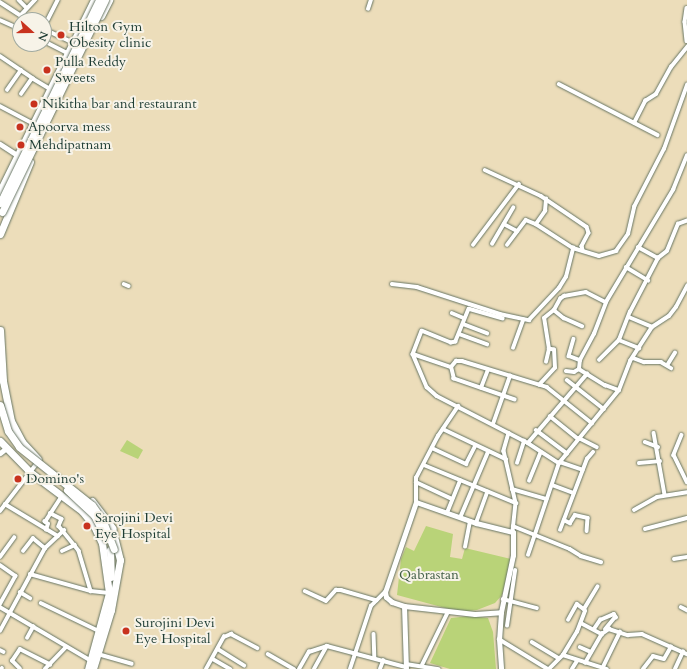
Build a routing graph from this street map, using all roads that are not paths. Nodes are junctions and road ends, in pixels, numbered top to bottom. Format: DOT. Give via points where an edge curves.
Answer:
graph roads {
  1 [pos="19,0"];
  2 [pos="35,0"];
  3 [pos="58,0"];
  4 [pos="94,0"];
  5 [pos="99,0"];
  6 [pos="105,0"];
  7 [pos="109,0"];
  8 [pos="371,0"];
  9 [pos="0,2"];
  10 [pos="27,8"];
  11 [pos="687,8"];
  12 [pos="368,9"];
  13 [pos="15,12"];
  14 [pos="24,12"];
  15 [pos="52,12"];
  16 [pos="0,20"];
  17 [pos="12,26"];
  18 [pos="52,32"];
  19 [pos="687,41"];
  20 [pos="74,43"];
  21 [pos="52,45"];
  22 [pos="687,47"];
  23 [pos="69,54"];
  24 [pos="0,56"];
  25 [pos="21,70"];
  26 [pos="58,75"];
  27 [pos="33,78"];
  28 [pos="68,81"];
  29 [pos="558,84"];
  30 [pos="687,84"];
  31 [pos="51,89"];
  32 [pos="8,90"];
  33 [pos="21,94"];
  34 [pos="0,106"];
  35 [pos="32,123"];
  36 [pos="634,123"];
  37 [pos="658,135"];
  38 [pos="0,144"];
  39 [pos="17,155"];
  40 [pos="687,156"];
  41 [pos="485,170"];
  42 [pos="519,184"];
  43 [pos="0,191"];
  44 [pos="546,199"];
  45 [pos="0,203"];
  46 [pos="513,208"];
  47 [pos="0,216"];
  48 [pos="686,221"];
  49 [pos="504,224"];
  50 [pos="536,224"];
  51 [pos="517,231"];
  52 [pos="0,234"];
  53 [pos="492,244"];
  54 [pos="473,245"];
  55 [pos="507,245"];
  56 [pos="638,247"];
  57 [pos="573,248"];
  58 [pos="582,250"];
  59 [pos="658,258"];
  60 [pos="626,267"];
  61 [pos="648,280"];
  62 [pos="124,284"];
  63 [pos="392,284"];
  64 [pos="129,286"];
  65 [pos="687,286"];
  66 [pos="606,302"];
  67 [pos="552,310"];
  68 [pos="452,313"];
  69 [pos="629,317"];
  70 [pos="464,318"];
  71 [pos="503,318"];
  72 [pos="523,320"];
  73 [pos="462,324"];
  74 [pos="582,326"];
  75 [pos="652,327"];
  76 [pos="0,330"];
  77 [pos="487,333"];
  78 [pos="459,334"];
  79 [pos="574,339"];
  80 [pos="619,340"];
  81 [pos="487,344"];
  82 [pos="513,348"];
  83 [pos="639,348"];
  84 [pos="549,349"];
  85 [pos="675,353"];
  86 [pos="413,354"];
  87 [pos="633,358"];
  88 [pos="580,360"];
  89 [pos="599,360"];
  90 [pos="546,362"];
  91 [pos="668,364"];
  92 [pos="451,367"];
  93 [pos="671,368"];
  94 [pos="579,369"];
  95 [pos="488,370"];
  96 [pos="566,371"];
  97 [pos="587,374"];
  98 [pos="510,376"];
  99 [pos="567,380"];
  100 [pos="540,386"];
  101 [pos="577,387"];
  102 [pos="481,388"];
  103 [pos="619,390"];
  104 [pos="505,397"];
  105 [pos="515,400"];
  106 [pos="565,401"];
  107 [pos="0,405"];
  108 [pos="458,406"];
  109 [pos="604,409"];
  110 [pos="550,416"];
  111 [pos="592,423"];
  112 [pos="0,424"];
  113 [pos="493,424"];
  114 [pos="443,429"];
  115 [pos="536,430"];
  116 [pos="509,433"];
  117 [pos="654,433"];
  118 [pos="682,435"];
  119 [pos="578,438"];
  120 [pos="526,442"];
  121 [pos="645,442"];
  122 [pos="1,446"];
  123 [pos="475,446"];
  124 [pos="596,447"];
  125 [pos="658,447"];
  126 [pos="432,448"];
  127 [pos="488,452"];
  128 [pos="541,452"];
  129 [pos="593,452"];
  130 [pos="567,453"];
  131 [pos="506,459"];
  132 [pos="660,461"];
  133 [pos="42,462"];
  134 [pos="559,462"];
  135 [pos="517,463"];
  136 [pos="638,463"];
  137 [pos="424,465"];
  138 [pos="583,470"];
  139 [pos="33,474"];
  140 [pos="460,481"];
  141 [pos="529,481"];
  142 [pos="416,482"];
  143 [pos="687,482"];
  144 [pos="552,485"];
  145 [pos="473,487"];
  146 [pos="512,489"];
  147 [pos="487,492"];
  148 [pos="687,492"];
  149 [pos="574,493"];
  150 [pos="62,495"];
  151 [pos="665,495"];
  152 [pos="452,499"];
  153 [pos="547,499"];
  154 [pos="416,502"];
  155 [pos="516,503"];
  156 [pos="5,504"];
  157 [pos="0,510"];
  158 [pos="634,510"];
  159 [pos="50,513"];
  160 [pos="446,513"];
  161 [pos="460,518"];
  162 [pos="687,518"];
  163 [pos="564,520"];
  164 [pos="473,522"];
  165 [pos="513,526"];
  166 [pos="645,529"];
  167 [pos="46,530"];
  168 [pos="64,530"];
  169 [pos="560,530"];
  170 [pos="512,532"];
  171 [pos="587,532"];
  172 [pos="536,535"];
  173 [pos="58,536"];
  174 [pos="14,538"];
  175 [pos="75,545"];
  176 [pos="465,547"];
  177 [pos="45,548"];
  178 [pos="112,550"];
  179 [pos="62,551"];
  180 [pos="23,552"];
  181 [pos="528,555"];
  182 [pos="0,557"];
  183 [pos="687,557"];
  184 [pos="674,559"];
  185 [pos="601,562"];
  186 [pos="0,565"];
  187 [pos="515,571"];
  188 [pos="30,574"];
  189 [pos="597,587"];
  190 [pos="91,591"];
  191 [pos="305,591"];
  192 [pos="20,592"];
  193 [pos="385,592"];
  194 [pos="112,593"];
  195 [pos="30,598"];
  196 [pos="503,599"];
  197 [pos="377,600"];
  198 [pos="511,601"];
  199 [pos="41,603"];
  200 [pos="0,606"];
  201 [pos="404,606"];
  202 [pos="537,608"];
  203 [pos="584,609"];
  204 [pos="448,612"];
  205 [pos="501,612"];
  206 [pos="10,614"];
  207 [pos="568,620"];
  208 [pos="581,623"];
  209 [pos="507,626"];
  210 [pos="33,627"];
  211 [pos="594,629"];
  212 [pos="606,630"];
  213 [pos="0,631"];
  214 [pos="100,631"];
  215 [pos="620,632"];
  216 [pos="374,634"];
  217 [pos="602,634"];
  218 [pos="27,638"];
  219 [pos="499,639"];
  220 [pos="532,642"];
  221 [pos="327,646"];
  222 [pos="66,647"];
  223 [pos="580,647"];
  224 [pos="671,647"];
  225 [pos="257,648"];
  226 [pos="218,649"];
  227 [pos="0,650"];
  228 [pos="4,652"];
  229 [pos="355,652"];
  230 [pos="591,652"];
  231 [pos="685,653"];
  232 [pos="98,654"];
  233 [pos="268,654"];
  234 [pos="563,655"];
  235 [pos="375,658"];
  236 [pos="559,658"];
  237 [pos="213,659"];
  238 [pos="90,660"];
  239 [pos="383,661"];
  240 [pos="577,661"];
  241 [pos="585,663"];
  242 [pos="50,664"];
  243 [pos="132,664"];
  244 [pos="244,665"];
  245 [pos="422,665"];
  246 [pos="406,667"];
  247 [pos="591,667"];
  248 [pos="20,669"];
  249 [pos="45,669"];
  250 [pos="88,669"];
  251 [pos="93,669"];
  252 [pos="206,669"];
  253 [pos="230,669"];
  254 [pos="294,669"];
  255 [pos="299,669"];
  256 [pos="314,669"];
  257 [pos="350,669"];
  258 [pos="380,669"];
  259 [pos="439,669"];
  260 [pos="501,669"];
  261 [pos="549,669"];
  262 [pos="572,669"];
  263 [pos="604,669"];
  264 [pos="643,669"];
  265 [pos="675,669"];
  1 -- 10 [label="street"];
  2 -- 10 [label="street"];
  3 -- 15 [label="street"];
  4 -- 20 [label="highway"];
  5 -- 45 [label="highway, bridge"];
  6 -- 47 [label="highway, bridge"];
  7 -- 28 [label="highway"];
  8 -- 12 [label="street"];
  9 -- 13 [label="street"];
  10 -- 14 [label="street"];
  11 -- 19 [label="street"];
  16 -- 17 [label="street"];
  18 -- 20 [label="street"];
  20 -- 23 [label="highway"];
  21 -- 23 [label="street"];
  22 -- 36 [label="street" via="671,67 656,94 645,101"];
  23 -- 26 [label="highway"];
  24 -- 25 [label="street"];
  25 -- 27 [label="street"];
  25 -- 32 [label="street"];
  26 -- 28 [label="highway"];
  26 -- 31 [label="highway"];
  27 -- 31 [label="street"];
  27 -- 33 [label="street"];
  28 -- 52 [label="highway" via="8,210"];
  29 -- 36 [label="street"];
  30 -- 58 [label="street" via="664,149 634,207 631,225 623,245 609,255 599,256"];
  31 -- 35 [label="highway"];
  34 -- 35 [label="street"];
  35 -- 39 [label="highway"];
  36 -- 37 [label="street"];
  38 -- 39 [label="street"];
  39 -- 43 [label="highway"];
  40 -- 56 [label="street" via="673,190"];
  41 -- 42 [label="street"];
  42 -- 44 [label="street"];
  42 -- 54 [label="street"];
  44 -- 50 [label="street" via="545,211"];
  44 -- 58 [label="street" via="587,227 589,233"];
  46 -- 49 [label="street"];
  48 -- 59 [label="street" via="678,224 667,251"];
  49 -- 51 [label="street"];
  49 -- 53 [label="street"];
  50 -- 51 [label="street" via="526,220"];
  50 -- 57 [label="street"];
  51 -- 55 [label="street"];
  56 -- 59 [label="street"];
  56 -- 60 [label="street"];
  57 -- 58 [label="street"];
  57 -- 72 [label="street" via="566,277 559,288 532,318"];
  59 -- 61 [label="street"];
  60 -- 61 [label="street"];
  60 -- 66 [label="street"];
  61 -- 69 [label="street"];
  62 -- 64 [label="street"];
  63 -- 72 [label="street" via="422,288"];
  65 -- 75 [label="street" via="669,316"];
  66 -- 67 [label="street" via="586,292 564,296"];
  66 -- 88 [label="street" via="594,334"];
  67 -- 74 [label="street"];
  67 -- 84 [label="street" via="545,315 544,323"];
  68 -- 70 [label="street"];
  69 -- 75 [label="street"];
  69 -- 80 [label="street"];
  70 -- 71 [label="street" via="471,309"];
  70 -- 73 [label="street"];
  72 -- 82 [label="street"];
  73 -- 77 [label="street"];
  73 -- 78 [label="street"];
  75 -- 83 [label="street"];
  76 -- 133 [label="highway" via="3,381 11,421 22,442"];
  78 -- 81 [label="street"];
  78 -- 86 [label="street" via="456,342 451,343 422,331"];
  79 -- 88 [label="street" via="569,356"];
  80 -- 83 [label="street"];
  80 -- 89 [label="street"];
  83 -- 87 [label="street"];
  84 -- 90 [label="street"];
  84 -- 100 [label="street" via="554,350 555,368"];
  85 -- 91 [label="street"];
  86 -- 92 [label="street"];
  86 -- 108 [label="street" via="428,387 437,396"];
  87 -- 91 [label="street" via="644,362"];
  87 -- 103 [label="street"];
  88 -- 94 [label="street"];
  91 -- 93 [label="street"];
  92 -- 95 [label="street" via="456,361 462,361"];
  92 -- 102 [label="street" via="454,379"];
  94 -- 96 [label="street" via="574,372"];
  94 -- 97 [label="street"];
  95 -- 98 [label="street"];
  95 -- 102 [label="street"];
  97 -- 101 [label="street"];
  97 -- 103 [label="street"];
  98 -- 100 [label="street"];
  98 -- 104 [label="street"];
  99 -- 101 [label="street"];
  100 -- 106 [label="street"];
  101 -- 106 [label="street"];
  101 -- 109 [label="street"];
  102 -- 104 [label="street"];
  103 -- 109 [label="street"];
  104 -- 105 [label="street"];
  104 -- 113 [label="street"];
  106 -- 110 [label="street"];
  106 -- 111 [label="street"];
  107 -- 178 [label="highway, bridge" via="8,431 19,447 92,505 104,521"];
  108 -- 113 [label="street"];
  108 -- 114 [label="street"];
  109 -- 111 [label="street"];
  110 -- 115 [label="street"];
  110 -- 119 [label="street"];
  111 -- 119 [label="street"];
  112 -- 178 [label="highway, bridge" via="23,458 88,508 99,523"];
  113 -- 116 [label="street"];
  114 -- 123 [label="street"];
  114 -- 126 [label="street"];
  115 -- 120 [label="street"];
  115 -- 130 [label="street"];
  116 -- 120 [label="street"];
  116 -- 131 [label="street" via="504,451"];
  117 -- 125 [label="street"];
  118 -- 143 [label="street" via="674,455"];
  119 -- 124 [label="street"];
  119 -- 130 [label="street"];
  120 -- 128 [label="street"];
  120 -- 135 [label="street"];
  121 -- 125 [label="street"];
  122 -- 139 [label="highway"];
  123 -- 126 [label="street" via="466,464"];
  123 -- 127 [label="street"];
  125 -- 132 [label="street"];
  126 -- 137 [label="street"];
  127 -- 131 [label="street"];
  127 -- 145 [label="street"];
  128 -- 134 [label="street"];
  128 -- 141 [label="street"];
  129 -- 138 [label="street"];
  130 -- 134 [label="street"];
  131 -- 146 [label="street"];
  132 -- 136 [label="street"];
  132 -- 151 [label="street"];
  133 -- 139 [label="highway"];
  133 -- 194 [label="highway" via="92,500 112,528 120,560"];
  134 -- 138 [label="street"];
  134 -- 144 [label="street"];
  137 -- 140 [label="street"];
  137 -- 142 [label="street"];
  138 -- 149 [label="street"];
  139 -- 150 [label="highway"];
  139 -- 156 [label="street"];
  140 -- 145 [label="street"];
  140 -- 152 [label="street"];
  142 -- 152 [label="street"];
  142 -- 154 [label="street"];
  144 -- 149 [label="street"];
  144 -- 153 [label="street"];
  145 -- 147 [label="street"];
  145 -- 161 [label="street"];
  146 -- 153 [label="street"];
  146 -- 155 [label="street"];
  147 -- 155 [label="street"];
  147 -- 164 [label="street"];
  148 -- 151 [label="street"];
  149 -- 163 [label="street"];
  150 -- 159 [label="street"];
  150 -- 194 [label="highway" via="82,511 94,526 102,542"];
  151 -- 158 [label="street"];
  152 -- 160 [label="street"];
  153 -- 172 [label="street"];
  154 -- 160 [label="street"];
  154 -- 193 [label="street"];
  155 -- 165 [label="street"];
  156 -- 157 [label="street"];
  156 -- 167 [label="street"];
  159 -- 167 [label="street" via="45,522 48,524"];
  159 -- 168 [label="street" via="62,519 59,526"];
  160 -- 161 [label="street"];
  161 -- 164 [label="street"];
  162 -- 166 [label="street"];
  163 -- 169 [label="street"];
  163 -- 171 [label="street" via="570,523 575,515 588,518"];
  164 -- 170 [label="street"];
  164 -- 176 [label="street"];
  165 -- 170 [label="street"];
  165 -- 172 [label="street"];
  167 -- 173 [label="street"];
  168 -- 173 [label="street"];
  168 -- 175 [label="street"];
  170 -- 196 [label="street" via="512,555"];
  172 -- 181 [label="street"];
  172 -- 185 [label="street" via="581,556"];
  173 -- 177 [label="street"];
  174 -- 182 [label="street"];
  175 -- 179 [label="street"];
  175 -- 190 [label="street"];
  177 -- 180 [label="street" via="33,538"];
  177 -- 188 [label="street"];
  178 -- 194 [label="highway"];
  183 -- 184 [label="street"];
  186 -- 200 [label="street" via="16,576"];
  187 -- 198 [label="street"];
  188 -- 190 [label="street"];
  188 -- 192 [label="street"];
  189 -- 203 [label="street"];
  190 -- 194 [label="street"];
  191 -- 197 [label="street" via="326,601 336,590"];
  192 -- 195 [label="street"];
  192 -- 206 [label="street"];
  193 -- 197 [label="street"];
  193 -- 201 [label="street" via="386,597 392,602"];
  194 -- 214 [label="highway"];
  194 -- 232 [label="highway"];
  196 -- 198 [label="street"];
  196 -- 205 [label="street"];
  197 -- 229 [label="street" via="371,606"];
  198 -- 202 [label="street"];
  198 -- 209 [label="street"];
  199 -- 214 [label="street"];
  200 -- 206 [label="street"];
  201 -- 204 [label="street"];
  201 -- 246 [label="street"];
  203 -- 207 [label="street" via="577,604"];
  203 -- 208 [label="street"];
  204 -- 205 [label="street"];
  204 -- 245 [label="street"];
  205 -- 219 [label="street"];
  206 -- 210 [label="street"];
  206 -- 213 [label="street"];
  208 -- 211 [label="street"];
  208 -- 234 [label="street"];
  210 -- 218 [label="street"];
  210 -- 222 [label="street"];
  211 -- 212 [label="street" via="600,620 614,614 616,617"];
  211 -- 217 [label="street"];
  212 -- 215 [label="street"];
  212 -- 217 [label="street"];
  214 -- 238 [label="highway"];
  215 -- 224 [label="street" via="628,635 642,634"];
  215 -- 263 [label="street"];
  216 -- 235 [label="street"];
  217 -- 230 [label="street"];
  219 -- 260 [label="street"];
  219 -- 261 [label="street"];
  220 -- 236 [label="street"];
  221 -- 229 [label="street"];
  221 -- 255 [label="street" via="308,652"];
  221 -- 256 [label="street"];
  222 -- 238 [label="street"];
  222 -- 242 [label="street"];
  223 -- 230 [label="street"];
  224 -- 231 [label="street"];
  224 -- 264 [label="street" via="664,659 653,656"];
  225 -- 226 [label="street" via="231,634 224,637"];
  226 -- 237 [label="street"];
  226 -- 244 [label="street"];
  227 -- 228 [label="street"];
  229 -- 235 [label="street"];
  229 -- 257 [label="street"];
  230 -- 241 [label="street"];
  231 -- 265 [label="street"];
  232 -- 243 [label="street"];
  232 -- 251 [label="highway"];
  233 -- 254 [label="street"];
  234 -- 236 [label="street"];
  234 -- 240 [label="street"];
  235 -- 239 [label="street"];
  236 -- 261 [label="street"];
  237 -- 252 [label="street"];
  237 -- 253 [label="street"];
  238 -- 250 [label="highway"];
  239 -- 246 [label="street"];
  239 -- 258 [label="street"];
  240 -- 241 [label="street"];
  240 -- 262 [label="street"];
  241 -- 247 [label="street"];
  242 -- 248 [label="street" via="20,649 12,661"];
  242 -- 249 [label="street"];
  245 -- 246 [label="street"];
  245 -- 259 [label="street"];
  247 -- 263 [label="street"];
}
